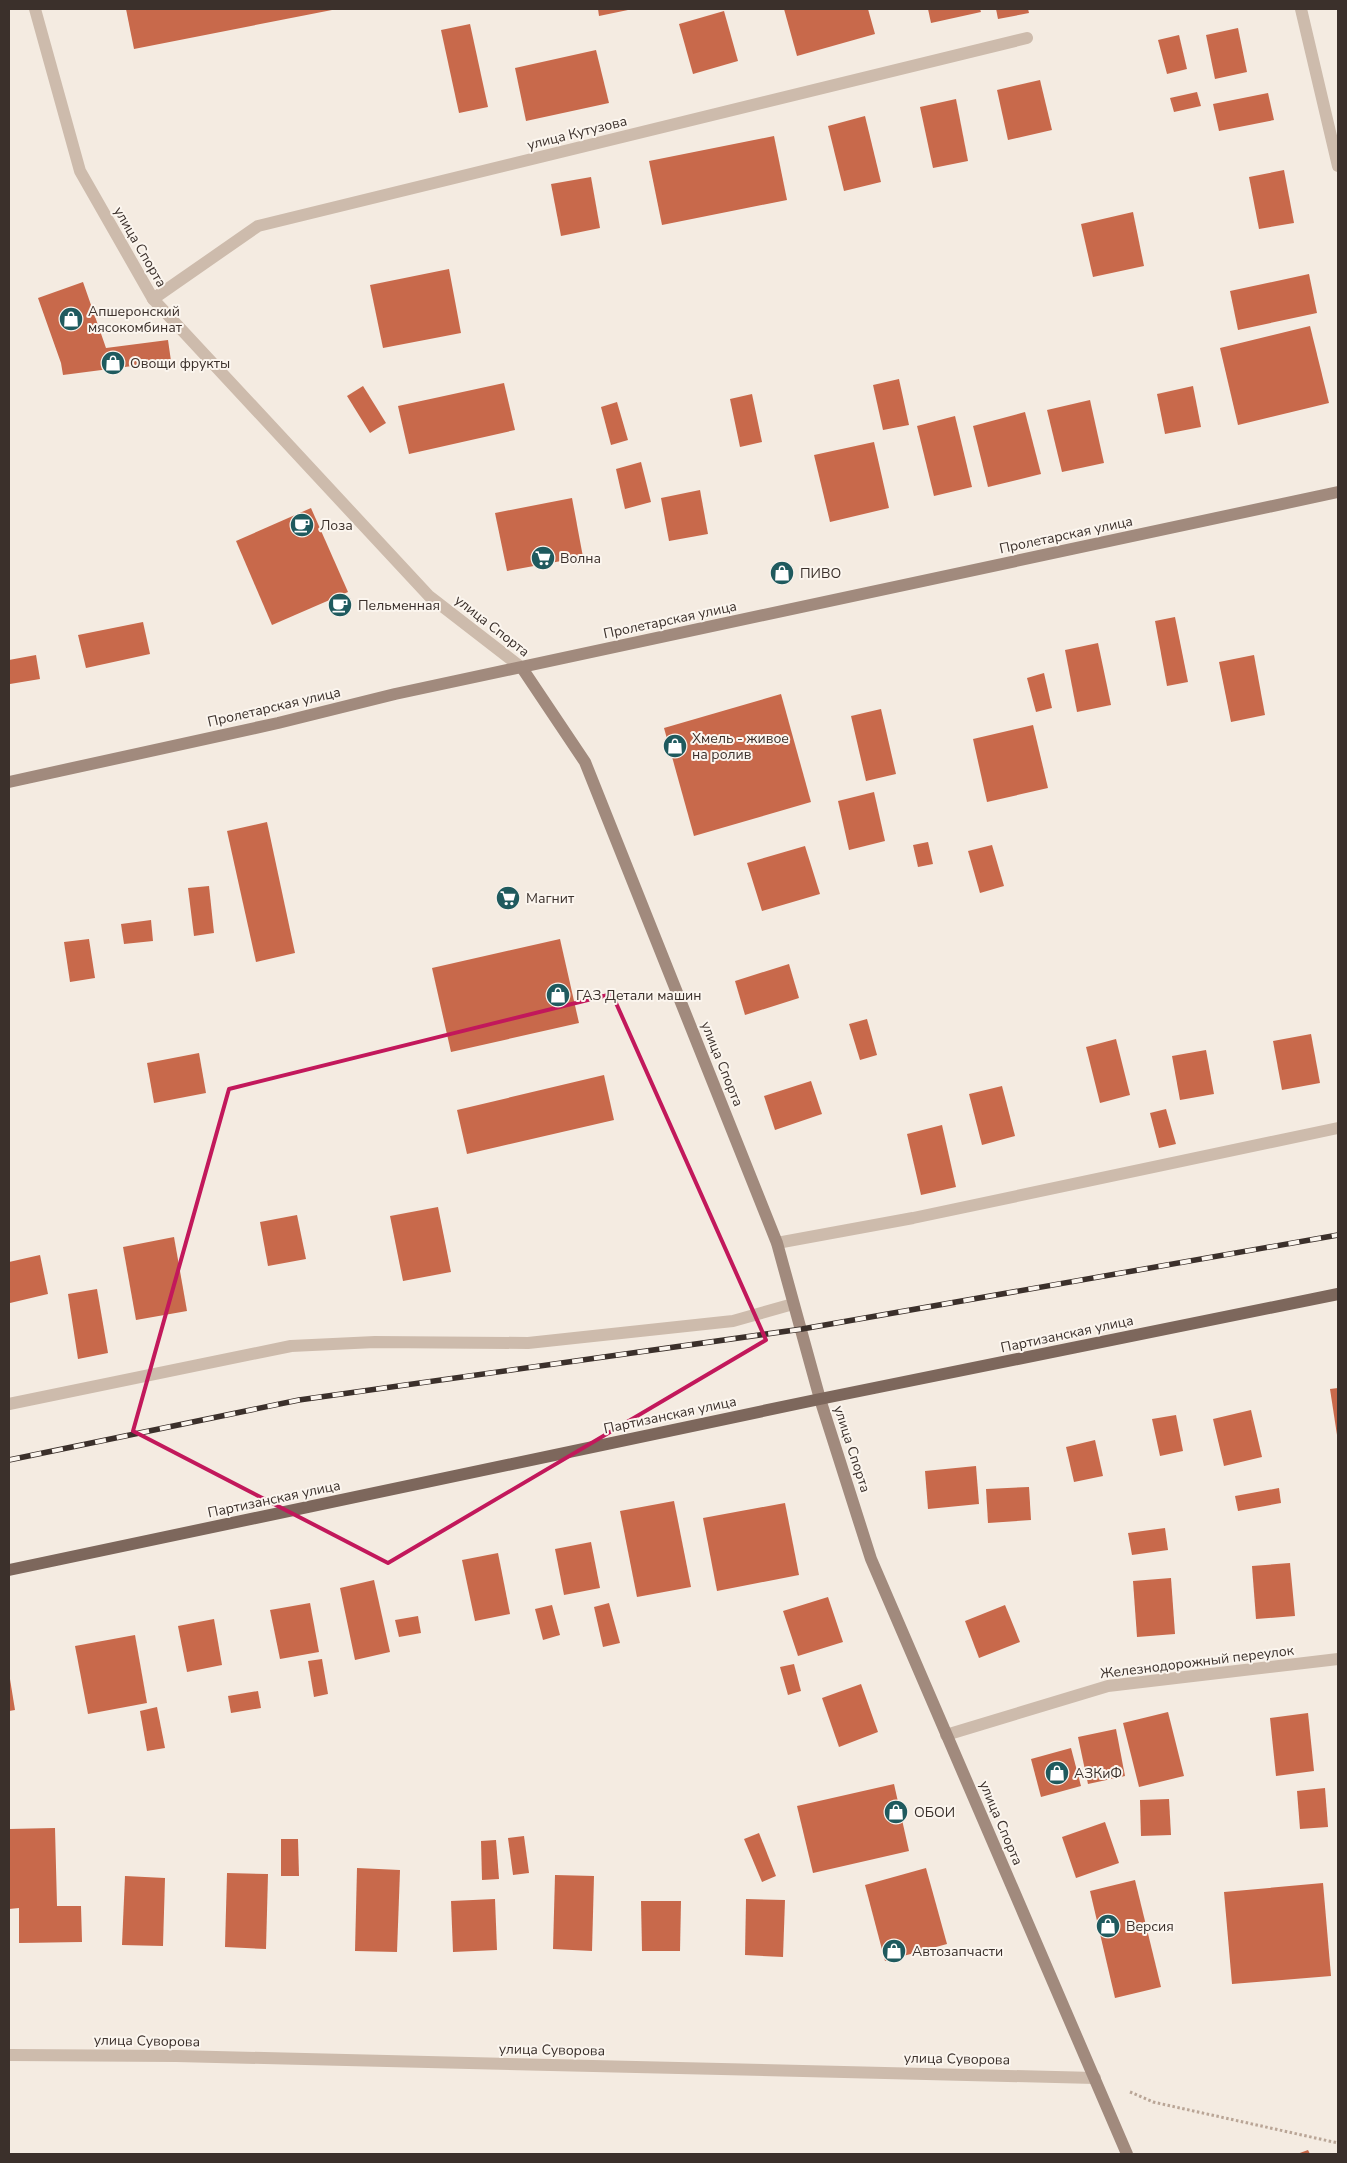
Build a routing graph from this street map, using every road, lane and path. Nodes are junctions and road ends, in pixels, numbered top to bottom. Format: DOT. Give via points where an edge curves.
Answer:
graph roads {
  1 [pos="34,9"];
  2 [pos="1301,9"];
  3 [pos="1027,38"];
  4 [pos="1338,166"];
  5 [pos="153,299"];
  6 [pos="1338,492"];
  7 [pos="522,668"];
  8 [pos="9,782"];
  9 [pos="1338,1128"];
  10 [pos="778,1243"];
  11 [pos="1338,1294"];
  12 [pos="793,1304"];
  13 [pos="820,1399"];
  14 [pos="9,1404"];
  15 [pos="9,1570"];
  16 [pos="1338,1659"];
  17 [pos="946,1735"];
  18 [pos="9,2055"];
  19 [pos="1095,2078"];
  20 [pos="1338,2143"];
  21 [pos="1127,2154"];
  1 -- 5 [label="street, улица Спорта" via="80,171"];
  2 -- 4 [label="street"];
  3 -- 5 [label="street, улица Кутузова" via="258,226"];
  5 -- 7 [label="street, улица Спорта" via="429,596"];
  6 -- 7 [label="street, Пролетарская улица"];
  7 -- 8 [label="street, Пролетарская улица"];
  7 -- 10 [label="street, улица Спорта" via="585,762"];
  9 -- 10 [label="street" via="913,1218"];
  10 -- 12 [label="street, улица Спорта"];
  11 -- 13 [label="main road, Партизанская улица"];
  12 -- 13 [label="street, улица Спорта"];
  12 -- 14 [label="street" via="733,1321 528,1343 375,1342 290,1346"];
  13 -- 15 [label="main road, Партизанская улица"];
  13 -- 17 [label="street, улица Спорта" via="872,1560"];
  16 -- 17 [label="street, Железнодорожный переулок" via="1108,1686"];
  17 -- 19 [label="street, улица Спорта"];
  18 -- 19 [label="street, улица Суворова" via="176,2056"];
  19 -- 20 [label="path" via="1153,2102"];
  19 -- 21 [label="street, улица Спорта"];
}
